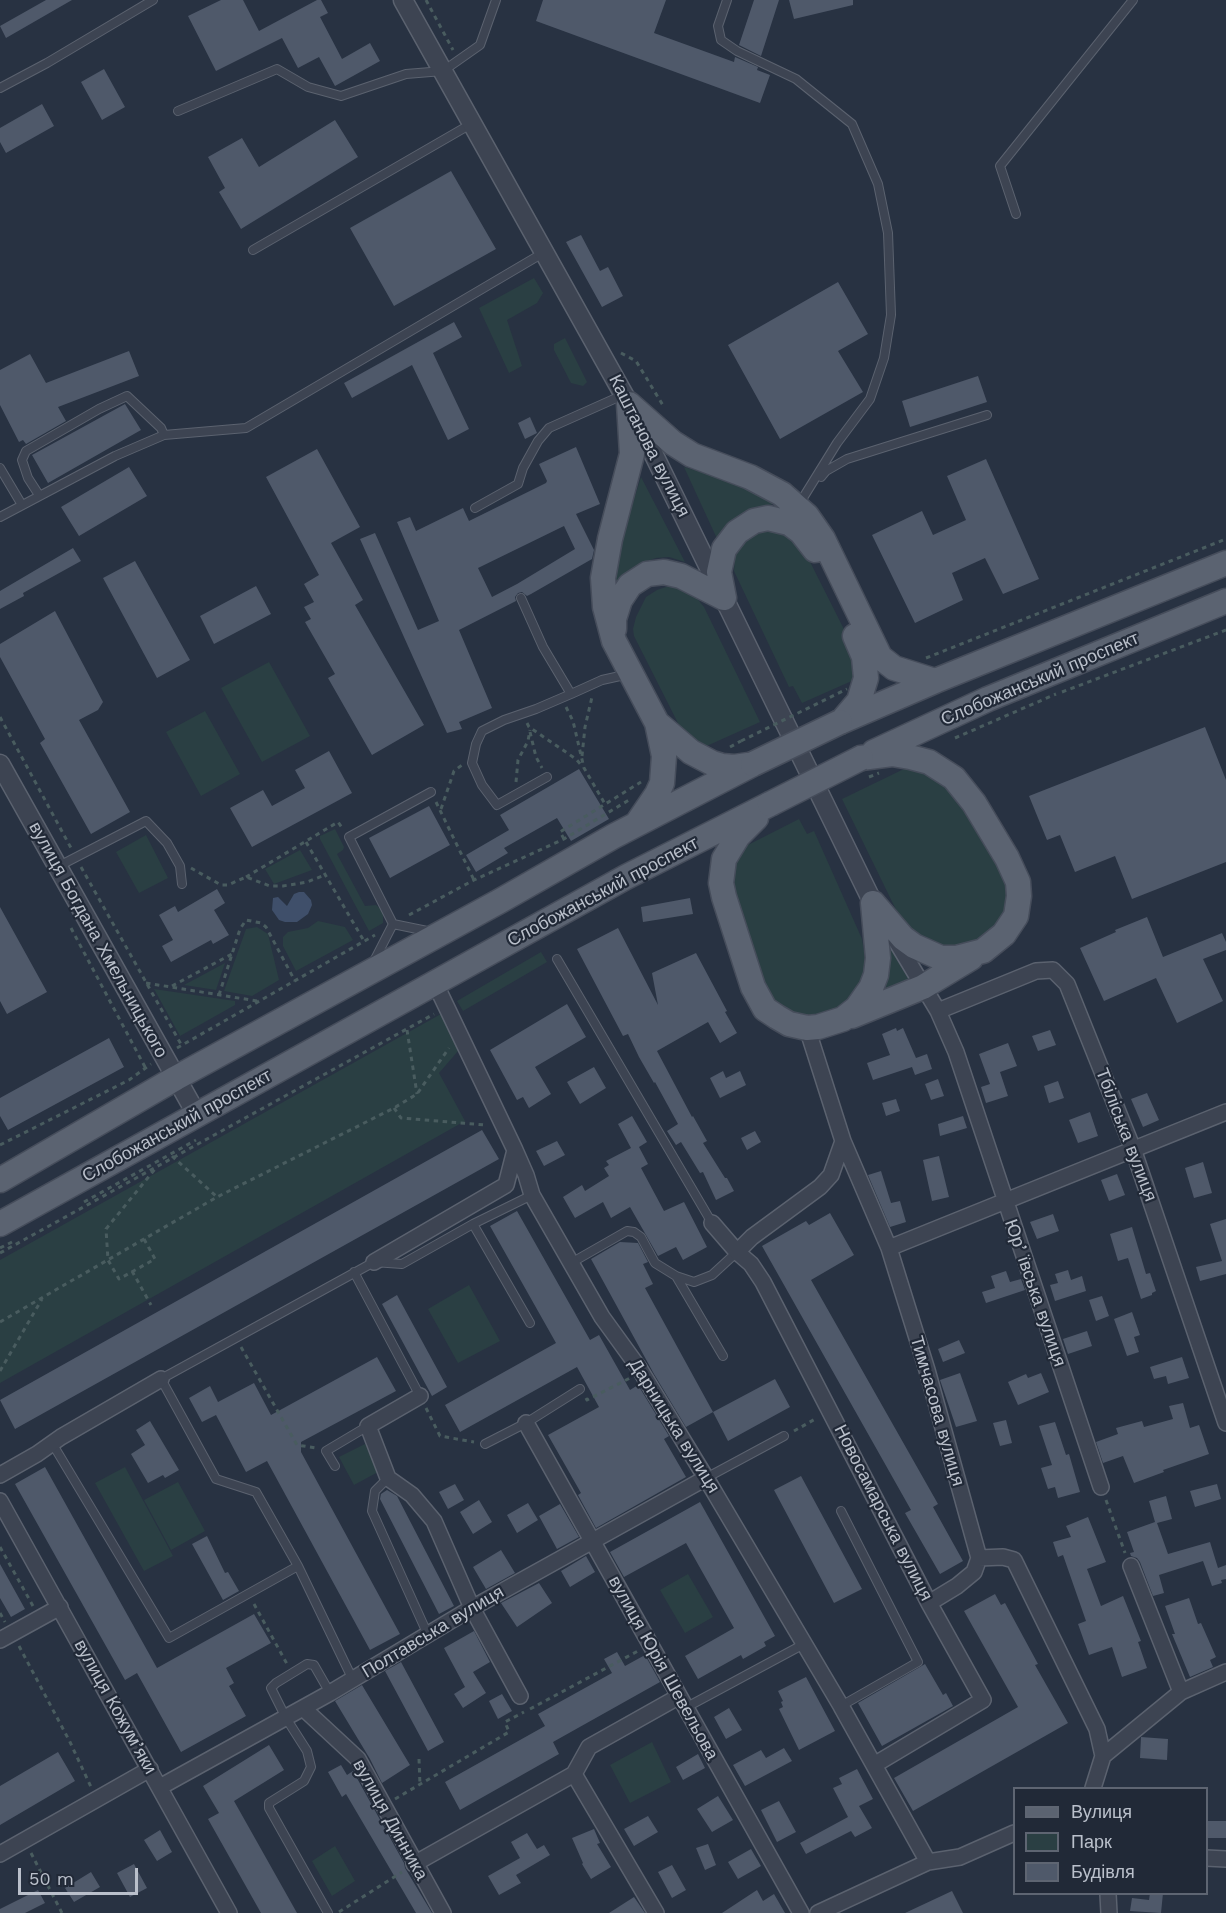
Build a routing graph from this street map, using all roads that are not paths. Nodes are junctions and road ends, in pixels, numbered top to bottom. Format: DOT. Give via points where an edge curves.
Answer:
graph roads {
  1 [pos="153,0"];
  2 [pos="403,0"];
  3 [pos="496,0"];
  4 [pos="727,0"];
  5 [pos="1133,0"];
  6 [pos="443,71"];
  7 [pos="0,88"];
  8 [pos="177,111"];
  9 [pos="472,123"];
  10 [pos="1016,214"];
  11 [pos="253,250"];
  12 [pos="545,253"];
  13 [pos="627,399"];
  14 [pos="987,416"];
  15 [pos="164,435"];
  16 [pos="0,468"];
  17 [pos="39,495"];
  18 [pos="803,500"];
  19 [pos="22,505"];
  20 [pos="475,508"];
  21 [pos="0,517"];
  22 [pos="1226,563"];
  23 [pos="521,598"];
  24 [pos="724,598"];
  25 [pos="1226,602"];
  26 [pos="614,641"];
  27 [pos="630,673"];
  28 [pos="935,681"];
  29 [pos="571,694"];
  30 [pos="840,722"];
  31 [pos="657,723"];
  32 [pos="861,758"];
  33 [pos="0,764"];
  34 [pos="753,764"];
  35 [pos="547,777"];
  36 [pos="431,792"];
  37 [pos="770,804"];
  38 [pos="635,825"];
  39 [pos="57,866"];
  40 [pos="182,884"];
  41 [pos="873,903"];
  42 [pos="393,924"];
  43 [pos="440,934"];
  44 [pos="983,951"];
  45 [pos="557,959"];
  46 [pos="368,973"];
  47 [pos="923,987"];
  48 [pos="439,992"];
  49 [pos="938,1011"];
  50 [pos="843,1019"];
  51 [pos="807,1028"];
  52 [pos="176,1078"];
  53 [pos="1226,1112"];
  54 [pos="197,1115"];
  55 [pos="843,1141"];
  56 [pos="1133,1149"];
  57 [pos="515,1150"];
  58 [pos="1,1178"];
  59 [pos="532,1195"];
  60 [pos="1004,1201"];
  61 [pos="712,1223"];
  62 [pos="0,1224"];
  63 [pos="473,1224"];
  64 [pos="889,1248"];
  65 [pos="737,1252"];
  66 [pos="374,1262"];
  67 [pos="571,1263"];
  68 [pos="354,1272"];
  69 [pos="676,1276"];
  70 [pos="530,1323"];
  71 [pos="723,1356"];
  72 [pos="161,1379"];
  73 [pos="580,1389"];
  74 [pos="420,1396"];
  75 [pos="526,1423"];
  76 [pos="1226,1424"];
  77 [pos="368,1426"];
  78 [pos="784,1436"];
  79 [pos="52,1443"];
  80 [pos="485,1444"];
  81 [pos="335,1466"];
  82 [pos="0,1475"];
  83 [pos="388,1478"];
  84 [pos="706,1478"];
  85 [pos="1101,1487"];
  86 [pos="0,1501"];
  87 [pos="841,1511"];
  88 [pos="592,1540"];
  89 [pos="979,1558"];
  90 [pos="298,1566"];
  91 [pos="1131,1566"];
  92 [pos="929,1603"];
  93 [pos="60,1607"];
  94 [pos="472,1608"];
  95 [pos="428,1635"];
  96 [pos="6,1637"];
  97 [pos="804,1644"];
  98 [pos="1226,1672"];
  99 [pos="353,1680"];
  100 [pos="1181,1692"];
  101 [pos="330,1693"];
  102 [pos="520,1696"];
  103 [pos="682,1703"];
  104 [pos="841,1706"];
  105 [pos="303,1708"];
  106 [pos="286,1718"];
  107 [pos="1103,1756"];
  108 [pos="874,1765"];
  109 [pos="150,1769"];
  110 [pos="574,1774"];
  111 [pos="160,1787"];
  112 [pos="1093,1787"];
  113 [pos="1013,1833"];
  114 [pos="0,1854"];
  115 [pos="1208,1858"];
  116 [pos="1226,1859"];
  117 [pos="928,1862"];
  118 [pos="414,1864"];
  119 [pos="1108,1895"];
  120 [pos="229,1913"];
  121 [pos="328,1913"];
  122 [pos="443,1913"];
  123 [pos="656,1913"];
  124 [pos="801,1913"];
  125 [pos="818,1913"];
  126 [pos="1109,1913"];
  1 -- 7 [label="lane"];
  2 -- 6 [label="street, Каштанова вулиця"];
  3 -- 6 [label="lane" via="480,45"];
  4 -- 18 [label="lane" via="718,26 721,40 796,79 852,124 878,184 888,233 891,315 884,358 870,399 837,442"];
  5 -- 10 [label="lane" via="1000,166"];
  6 -- 8 [label="lane" via="406,74 341,96 308,87 277,69"];
  6 -- 9 [label="street, Каштанова вулиця"];
  9 -- 11 [label="lane"];
  9 -- 12 [label="street, Каштанова вулиця"];
  12 -- 13 [label="street, Каштанова вулиця"];
  12 -- 15 [label="lane" via="246,428"];
  13 -- 18 [label="main road" via="673,443 692,455"];
  13 -- 20 [label="lane" via="549,428 523,468 518,484"];
  13 -- 24 [label="street, Каштанова вулиця"];
  13 -- 26 [label="main road" via="632,454 603,578 605,607"];
  14 -- 18 [label="lane" via="847,459 826,471"];
  15 -- 17 [label="lane"];
  15 -- 17 [label="lane" via="127,396 99,409 26,451 22,460"];
  16 -- 19 [label="lane"];
  17 -- 19 [label="lane"];
  18 -- 28 [label="main road" via="807,516 823,539 880,657 894,668"];
  19 -- 21 [label="lane"];
  22 -- 28 [label="main road, Слобожанський проспект"];
  23 -- 29 [label="lane" via="543,647"];
  24 -- 26 [label="main road" via="681,576 647,574 630,585 620,600 614,619"];
  24 -- 30 [label="main road" via="719,572 724,549 737,532 754,521 768,518 789,523 801,532 813,546 864,657 866,678 859,701"];
  24 -- 41 [label="street, Каштанова вулиця"];
  25 -- 32 [label="main road, Слобожанський проспект" via="988,699"];
  26 -- 27 [label="main road"];
  27 -- 29 [label="lane"];
  27 -- 31 [label="main road"];
  28 -- 30 [label="main road, Слобожанський проспект"];
  29 -- 35 [label="lane" via="482,731 472,763 497,805"];
  30 -- 34 [label="main road, Слобожанський проспект, bridge"];
  31 -- 34 [label="main road" via="691,752 712,763 734,767"];
  31 -- 38 [label="main road" via="664,756 662,783"];
  32 -- 37 [label="main road, Слобожанський проспект, bridge"];
  32 -- 44 [label="main road" via="892,754 928,762 954,778 974,802 1014,871 1019,896 1010,926"];
  33 -- 39 [label="street, вулиця Богдана Хмельницького"];
  34 -- 38 [label="main road, Слобожанський проспект"];
  36 -- 42 [label="lane" via="349,837"];
  37 -- 48 [label="main road, Слобожанський проспект" via="626,877"];
  37 -- 51 [label="main road" via="730,847 722,870 724,897 758,998 777,1017"];
  38 -- 43 [label="main road, Слобожанський проспект"];
  39 -- 40 [label="lane" via="146,821 167,843 180,866"];
  39 -- 52 [label="street, вулиця Богдана Хмельницького"];
  41 -- 44 [label="main road" via="903,938 926,953 956,958"];
  41 -- 47 [label="street, Юрʼївська вулиця"];
  41 -- 50 [label="main road" via="876,975 866,997"];
  42 -- 43 [label="lane"];
  42 -- 46 [label="lane"];
  43 -- 46 [label="main road, Слобожанський проспект"];
  44 -- 47 [label="main road"];
  45 -- 61 [label="lane"];
  46 -- 52 [label="main road, Слобожанський проспект"];
  47 -- 49 [label="street, Юрʼївська вулиця"];
  47 -- 50 [label="main road"];
  48 -- 54 [label="main road, Слобожанський проспект"];
  48 -- 57 [label="street, Дарницька вулиця"];
  49 -- 56 [label="street, Тбіліська вулиця" via="1036,971 1053,970 1067,984"];
  49 -- 60 [label="street, Юрʼївська вулиця" via="956,1052"];
  50 -- 51 [label="main road"];
  51 -- 55 [label="street, Тимчасова вулиця"];
  52 -- 54 [label="street, вулиця Богдана Хмельницького"];
  52 -- 58 [label="main road, Слобожанський проспект"];
  53 -- 56 [label="street"];
  54 -- 62 [label="main road, Слобожанський проспект"];
  55 -- 64 [label="street, Тимчасова вулиця"];
  55 -- 65 [label="street" via="831,1175 820,1187 752,1236"];
  56 -- 60 [label="street"];
  56 -- 76 [label="street, Тбіліська вулиця"];
  57 -- 59 [label="street, Дарницька вулиця"];
  57 -- 66 [label="street" via="506,1185"];
  59 -- 63 [label="lane"];
  59 -- 67 [label="street, Дарницька вулиця"];
  60 -- 64 [label="street"];
  60 -- 85 [label="street, Юрʼївська вулиця"];
  61 -- 65 [label="street, Новосамарська вулиця"];
  63 -- 66 [label="lane" via="402,1264"];
  63 -- 70 [label="lane"];
  64 -- 89 [label="street, Тимчасова вулиця"];
  65 -- 69 [label="lane" via="712,1275 694,1281"];
  65 -- 92 [label="street, Новосамарська вулиця" via="763,1282"];
  66 -- 68 [label="lane"];
  67 -- 69 [label="lane" via="627,1231 641,1237 655,1263"];
  67 -- 84 [label="street, Дарницька вулиця"];
  68 -- 72 [label="lane"];
  68 -- 74 [label="lane"];
  69 -- 71 [label="lane"];
  72 -- 79 [label="street"];
  72 -- 90 [label="lane" via="216,1479 256,1492"];
  73 -- 75 [label="lane"];
  74 -- 77 [label="street"];
  75 -- 80 [label="lane"];
  75 -- 88 [label="street, вулиця Юрія Шевельова"];
  77 -- 81 [label="lane" via="326,1450"];
  77 -- 83 [label="street"];
  78 -- 84 [label="lane"];
  79 -- 82 [label="street"];
  79 -- 90 [label="lane" via="169,1638"];
  83 -- 94 [label="street" via="412,1496 434,1521"];
  83 -- 95 [label="lane" via="375,1491 372,1511"];
  84 -- 88 [label="street, Полтавська вулиця"];
  84 -- 97 [label="street, Дарницька вулиця"];
  86 -- 93 [label="street, вулиця Кожум’яки"];
  87 -- 104 [label="lane" via="918,1662"];
  88 -- 94 [label="street, Полтавська вулиця"];
  88 -- 103 [label="street, вулиця Юрія Шевельова"];
  89 -- 92 [label="street" via="974,1572"];
  89 -- 107 [label="street" via="1014,1560 1097,1729"];
  90 -- 99 [label="lane"];
  91 -- 100 [label="street"];
  92 -- 108 [label="street, Новосамарська вулиця" via="982,1700"];
  93 -- 96 [label="street"];
  93 -- 109 [label="street, вулиця Кожум’яки"];
  94 -- 95 [label="street, Полтавська вулиця"];
  94 -- 102 [label="street"];
  95 -- 99 [label="street, Полтавська вулиця"];
  97 -- 103 [label="lane"];
  97 -- 104 [label="street, Дарницька вулиця"];
  98 -- 100 [label="street"];
  99 -- 101 [label="street, Полтавська вулиця"];
  100 -- 107 [label="street"];
  101 -- 105 [label="street, Полтавська вулиця"];
  101 -- 106 [label="lane" via="314,1665 292,1673 271,1688"];
  103 -- 110 [label="street" via="589,1747"];
  103 -- 124 [label="street, вулиця Юрія Шевельова"];
  104 -- 108 [label="street, Дарницька вулиця"];
  105 -- 106 [label="street, Полтавська вулиця"];
  105 -- 118 [label="street, вулиця Динника" via="358,1759"];
  106 -- 111 [label="street, Полтавська вулиця"];
  106 -- 121 [label="lane" via="307,1751 311,1767 304,1781 269,1803 269,1808"];
  107 -- 112 [label="street"];
  108 -- 117 [label="street, Дарницька вулиця"];
  109 -- 111 [label="street, вулиця Кожум’яки"];
  109 -- 114 [label="street"];
  110 -- 118 [label="street"];
  110 -- 123 [label="street"];
  111 -- 120 [label="street, вулиця Кожум’яки"];
  113 -- 117 [label="street" via="960,1857"];
  115 -- 116 [label="street"];
  117 -- 125 [label="street"];
  118 -- 122 [label="street, вулиця Динника"];
  119 -- 126 [label="street"];
}
